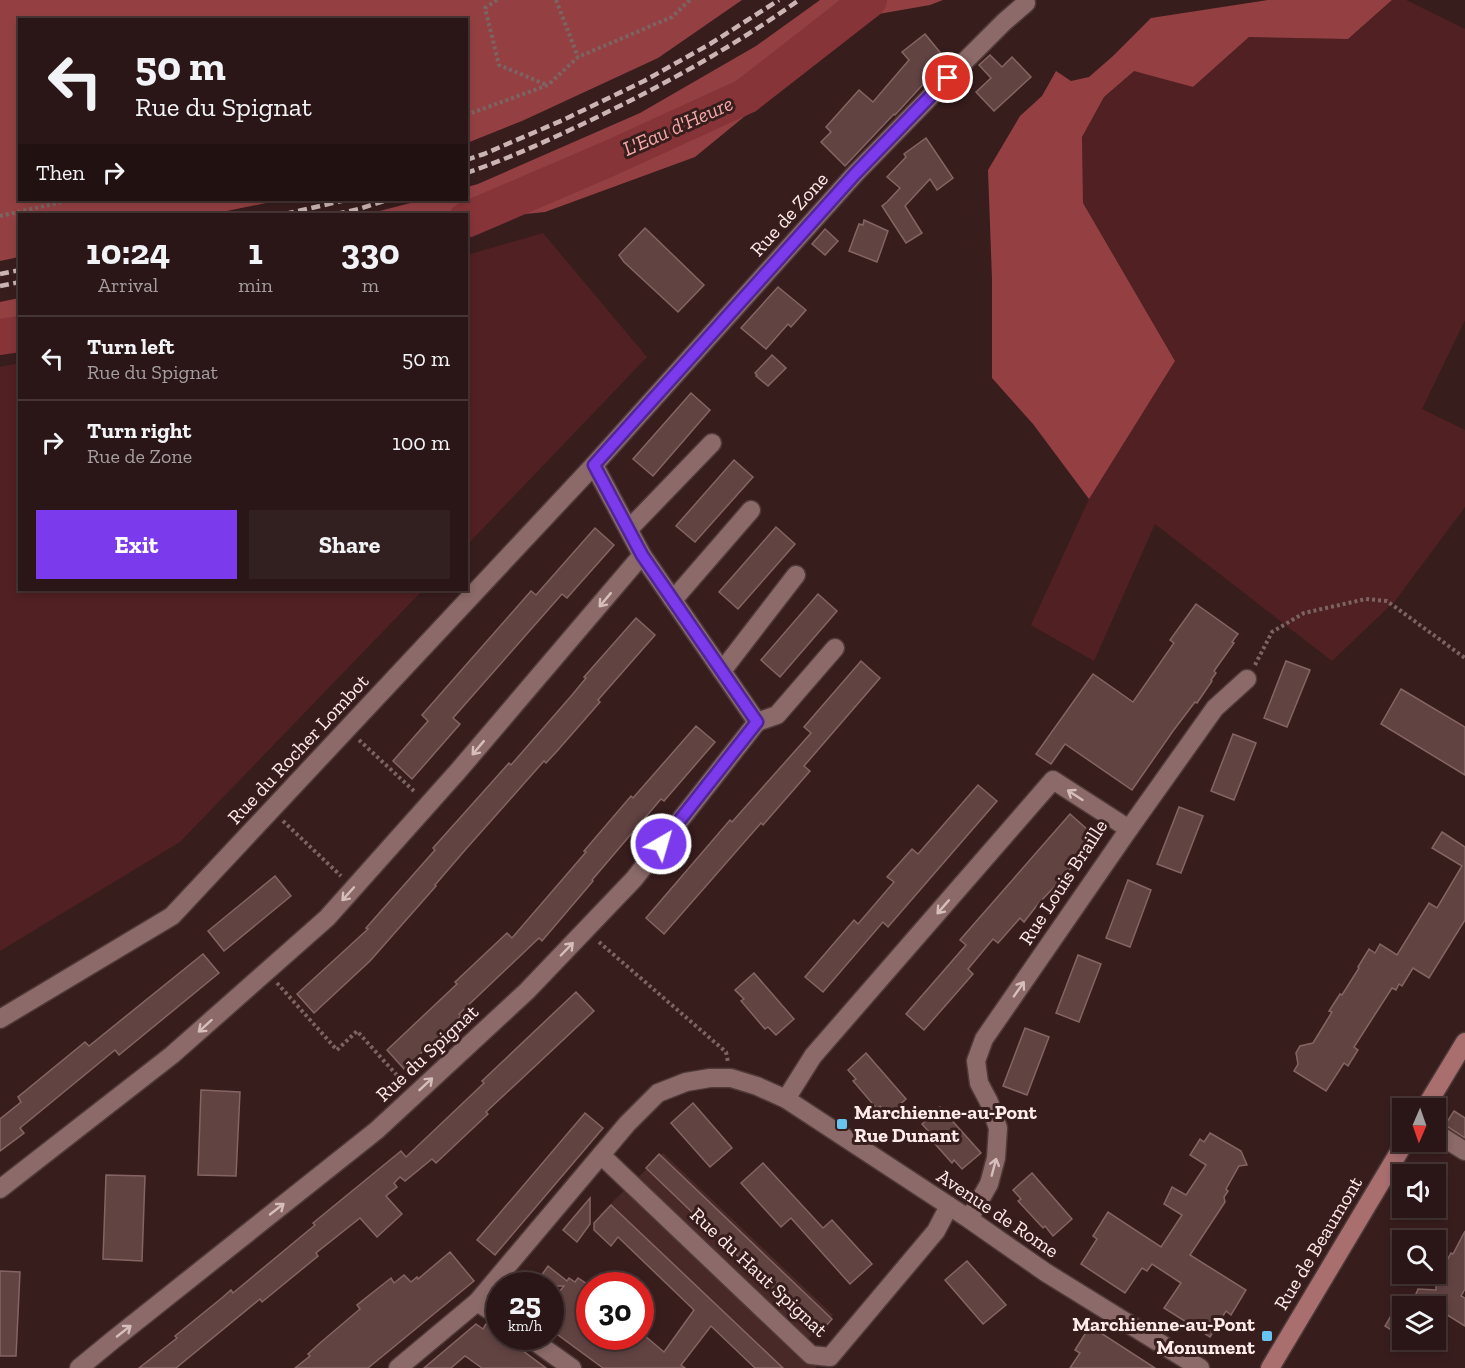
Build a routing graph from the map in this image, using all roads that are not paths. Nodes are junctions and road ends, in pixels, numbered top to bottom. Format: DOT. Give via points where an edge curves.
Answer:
graph roads {
  1 [pos="1026,3"];
  2 [pos="712,443"];
  3 [pos="594,465"];
  4 [pos="751,510"];
  5 [pos="628,529"];
  6 [pos="642,555"];
  7 [pos="796,575"];
  8 [pos="673,600"];
  9 [pos="835,648"];
  10 [pos="722,671"];
  11 [pos="1247,679"];
  12 [pos="757,722"];
  13 [pos="1129,829"];
  14 [pos="0,1019"];
  15 [pos="1465,1042"];
  16 [pos="1431,1098"];
  17 [pos="786,1099"];
  18 [pos="1446,1139"];
  19 [pos="1465,1151"];
  20 [pos="1399,1152"];
  21 [pos="601,1155"];
  22 [pos="0,1189"];
  23 [pos="949,1206"];
  24 [pos="969,1219"];
  25 [pos="477,1302"];
  26 [pos="486,1308"];
  27 [pos="547,1350"];
  28 [pos="79,1368"];
  29 [pos="398,1368"];
  30 [pos="572,1368"];
  31 [pos="1200,1368"];
  32 [pos="1270,1368"];
  1 -- 3 [label="street, Rue de Zone" via="855,174"];
  2 -- 5 [label="street"];
  3 -- 5 [label="street"];
  3 -- 14 [label="street, Rue du Rocher Lombot" via="172,916"];
  4 -- 8 [label="street"];
  5 -- 6 [label="street"];
  6 -- 8 [label="street"];
  6 -- 22 [label="street, one-way" via="327,918 172,1055"];
  7 -- 10 [label="street"];
  8 -- 10 [label="street"];
  9 -- 12 [label="street, Rue du Spignat" via="777,715"];
  10 -- 12 [label="street"];
  11 -- 13 [label="street" via="1215,708"];
  28 -- 12 [label="street, Rue du Spignat, one-way" via="377,1130 527,991 634,879"];
  13 -- 17 [label="street, Rue Louis Braille, one-way" via="1053,780 813,1056"];
  24 -- 13 [label="street, Rue Louis Braille, one-way" via="989,1184 996,1158 998,1128 979,1083 976,1061 984,1039"];
  15 -- 16 [label="main road"];
  17 -- 21 [label="street, Avenue de Rome" via="731,1078 686,1082 658,1093"];
  17 -- 23 [label="street, Avenue de Rome"];
  18 -- 19 [label="street"];
  20 -- 32 [label="main road, Rue de Beaumont"];
  21 -- 23 [label="street, Rue du Haut Spignat" via="811,1355 830,1356 936,1231"];
  21 -- 25 [label="street, Avenue de Rome"];
  23 -- 24 [label="street, Avenue de Rome"];
  24 -- 31 [label="street, Avenue de Rome" via="1045,1272"];
  25 -- 26 [label="street"];
  25 -- 29 [label="street, Avenue de Rome"];
  27 -- 30 [label="street"];
}
